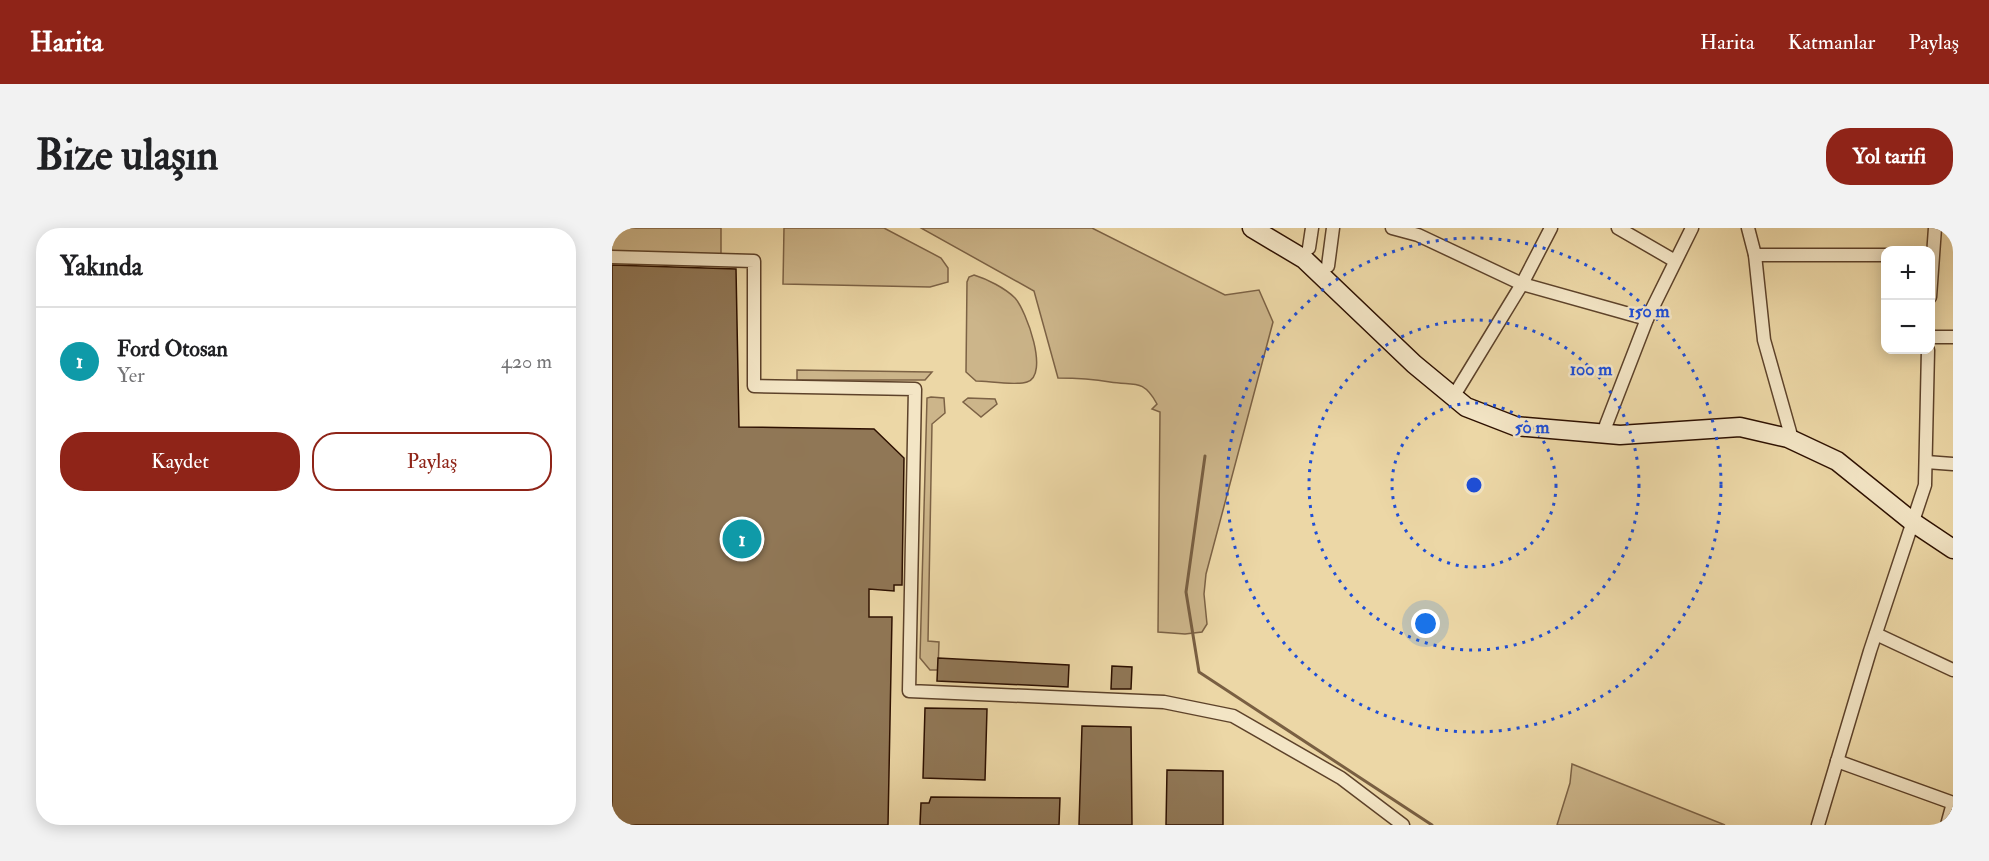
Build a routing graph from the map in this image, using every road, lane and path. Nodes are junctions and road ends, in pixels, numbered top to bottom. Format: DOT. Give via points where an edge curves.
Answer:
graph roads {
  1 [pos="1252,228"];
  2 [pos="1276,228"];
  3 [pos="1312,228"];
  4 [pos="1333,228"];
  5 [pos="1392,228"];
  6 [pos="1551,228"];
  7 [pos="1618,228"];
  8 [pos="1692,228"];
  9 [pos="1748,228"];
  10 [pos="1935,228"];
  11 [pos="1419,231"];
  12 [pos="1933,246"];
  13 [pos="1310,248"];
  14 [pos="1755,255"];
  15 [pos="1881,255"];
  16 [pos="612,257"];
  17 [pos="1675,261"];
  18 [pos="1328,266"];
  19 [pos="1522,284"];
  20 [pos="1647,319"];
  21 [pos="1935,337"];
  22 [pos="1953,337"];
  23 [pos="1928,354"];
  24 [pos="1458,389"];
  25 [pos="1606,425"];
  26 [pos="1790,432"];
  27 [pos="1926,462"];
  28 [pos="1953,464"];
  29 [pos="1915,519"];
  30 [pos="1953,539"];
  31 [pos="1953,549"];
  32 [pos="1876,634"];
  33 [pos="1953,670"];
  34 [pos="1837,762"];
  35 [pos="1953,803"];
  36 [pos="1403,825"];
  37 [pos="1818,825"];
  38 [pos="1947,825"];
  1 -- 29 [label="main road" via="1305,259 1414,364 1466,407 1515,426 1620,435 1740,427 1788,438 1837,461"];
  2 -- 13 [label="main road"];
  3 -- 13 [label="street"];
  4 -- 18 [label="street"];
  5 -- 11 [label="street"];
  6 -- 19 [label="street"];
  7 -- 17 [label="street"];
  8 -- 17 [label="street"];
  9 -- 14 [label="street"];
  10 -- 12 [label="street"];
  11 -- 19 [label="street"];
  13 -- 18 [label="main road"];
  14 -- 15 [label="street"];
  14 -- 26 [label="street" via="1764,340"];
  16 -- 36 [label="street" via="754,261 754,386 915,389 909,691 1164,702 1233,716 1341,778"];
  17 -- 20 [label="street"];
  18 -- 24 [label="main road" via="1419,358"];
  19 -- 20 [label="street"];
  19 -- 24 [label="street"];
  20 -- 25 [label="street"];
  21 -- 22 [label="street"];
  23 -- 27 [label="street"];
  24 -- 25 [label="main road" via="1470,399 1517,418"];
  25 -- 26 [label="main road" via="1743,419"];
  26 -- 29 [label="main road" via="1841,454"];
  27 -- 28 [label="street"];
  27 -- 29 [label="street"];
  29 -- 30 [label="main road"];
  29 -- 31 [label="main road"];
  29 -- 32 [label="street"];
  32 -- 33 [label="street"];
  32 -- 34 [label="street"];
  34 -- 35 [label="street"];
  34 -- 37 [label="street"];
  35 -- 38 [label="street"];
}
